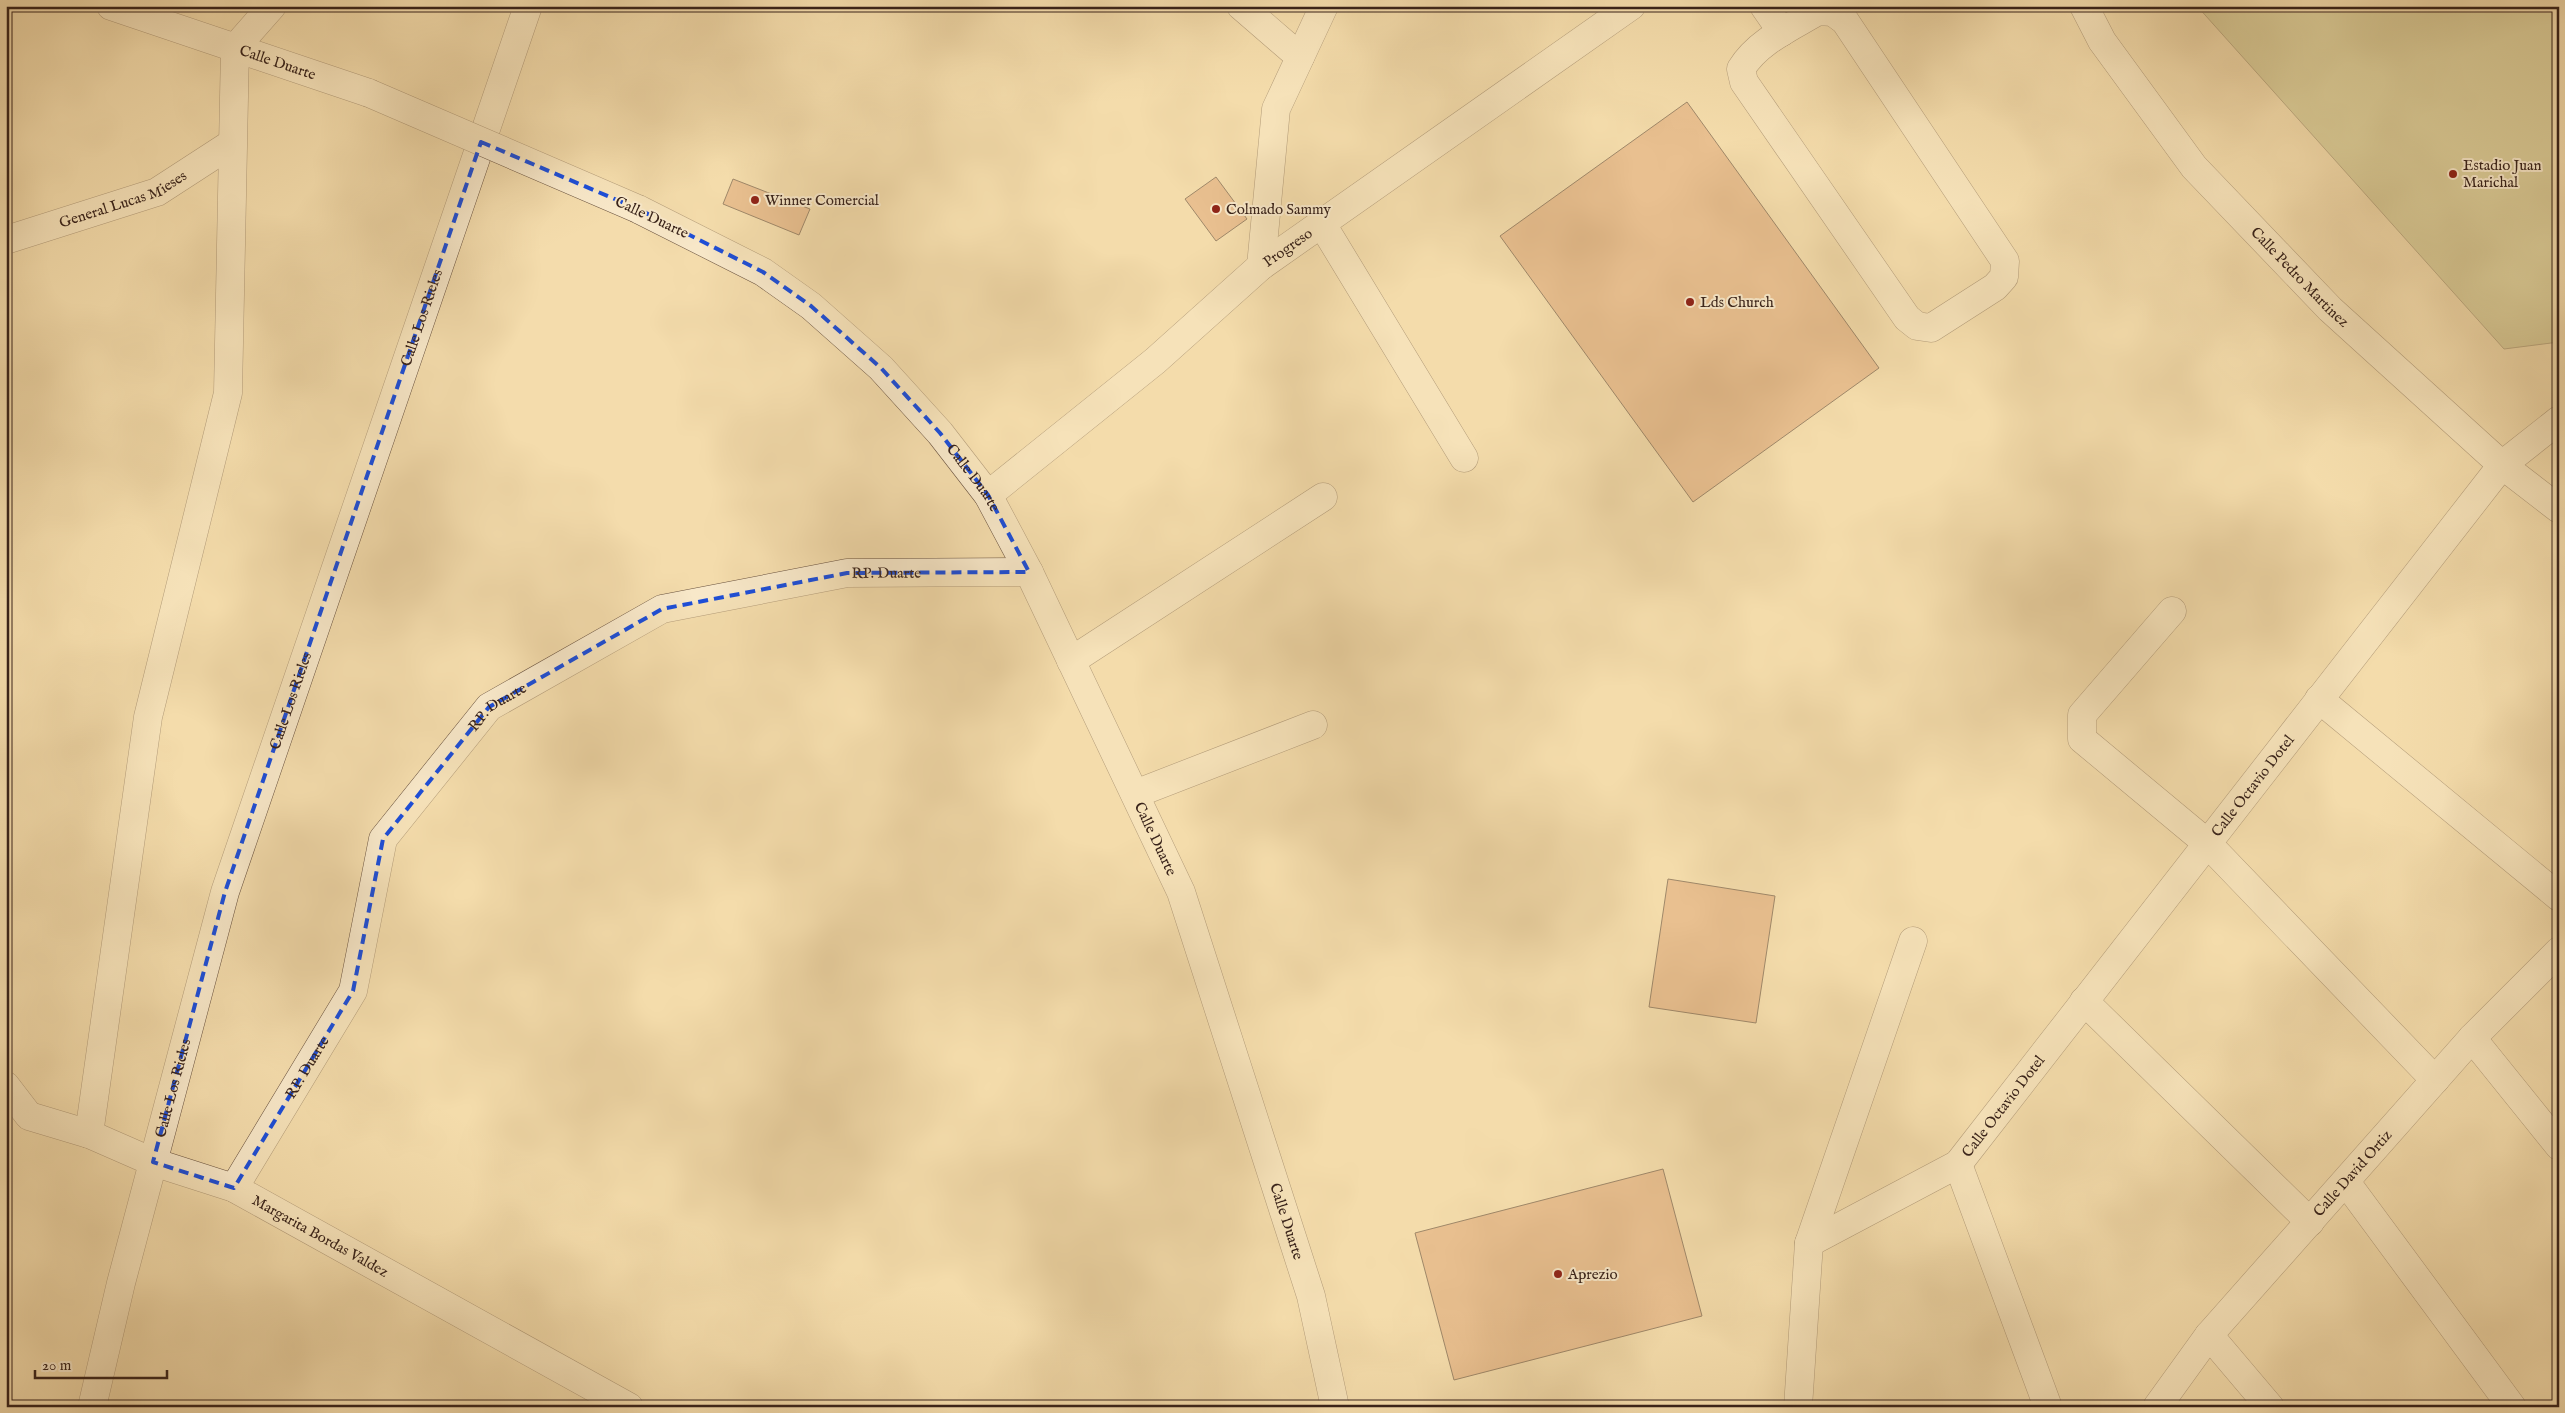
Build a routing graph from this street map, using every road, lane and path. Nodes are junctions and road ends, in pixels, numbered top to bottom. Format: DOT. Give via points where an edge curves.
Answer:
graph roads {
  1 [pos="111,6"];
  2 [pos="272,6"];
  3 [pos="528,6"];
  4 [pos="1241,6"];
  5 [pos="1324,6"];
  6 [pos="1631,6"];
  7 [pos="1764,6"];
  8 [pos="2084,6"];
  9 [pos="1782,32"];
  10 [pos="235,48"];
  11 [pos="1300,57"];
  12 [pos="232,144"];
  13 [pos="1322,224"];
  14 [pos="6,240"];
  15 [pos="1261,266"];
  16 [pos="2559,420"];
  17 [pos="1464,458"];
  18 [pos="2502,465"];
  19 [pos="988,496"];
  20 [pos="1323,497"];
  21 [pos="2559,509"];
  22 [pos="1028,572"];
  23 [pos="2172,611"];
  24 [pos="1071,661"];
  25 [pos="2319,699"];
  26 [pos="1313,725"];
  27 [pos="1135,794"];
  28 [pos="2207,843"];
  29 [pos="2559,898"];
  30 [pos="1913,940"];
  31 [pos="2559,951"];
  32 [pos="2084,1001"];
  33 [pos="2472,1038"];
  34 [pos="2435,1080"];
  35 [pos="6,1086"];
  36 [pos="90,1134"];
  37 [pos="2559,1146"];
  38 [pos="153,1162"];
  39 [pos="1958,1164"];
  40 [pos="2346,1182"];
  41 [pos="234,1188"];
  42 [pos="2310,1222"];
  43 [pos="1809,1244"];
  44 [pos="2209,1335"];
  45 [pos="99,1403"];
  46 [pos="629,1407"];
  47 [pos="1335,1407"];
  48 [pos="1798,1407"];
  49 [pos="2048,1407"];
  50 [pos="2158,1407"];
  51 [pos="2270,1407"];
  52 [pos="2512,1407"];
  1 -- 10 [label="street, Calle Duarte"];
  2 -- 10 [label="street"];
  3 -- 38 [label="street, Calle Los Rieles" via="225,892"];
  4 -- 11 [label="street"];
  5 -- 11 [label="street"];
  6 -- 13 [label="street, Progreso"];
  7 -- 9 [label="street"];
  8 -- 18 [label="street, Calle Pedro Martinez" via="2102,41 2194,167 2330,309"];
  9 -- 9 [label="street" via="1818,11 1833,12 1845,21 2005,261 2004,277 1995,288 1930,328 1917,326 1907,318 1744,82 1741,70 1749,56"];
  10 -- 12 [label="street"];
  10 -- 19 [label="street, Calle Duarte, bridge" via="369,93 638,209 763,272 811,306 881,368 940,433"];
  11 -- 15 [label="street" via="1276,110"];
  12 -- 14 [label="street, General Lucas Mieses" via="157,192"];
  12 -- 36 [label="street" via="228,393 148,717"];
  13 -- 15 [label="street, Progreso"];
  13 -- 17 [label="street"];
  15 -- 19 [label="street, Progreso" via="1155,361"];
  16 -- 18 [label="street, Calle Octavio Dotel"];
  18 -- 21 [label="street, Calle Pedro Martinez"];
  18 -- 25 [label="street, Calle Octavio Dotel"];
  19 -- 22 [label="street, Calle Duarte"];
  20 -- 24 [label="street"];
  22 -- 24 [label="street, Calle Duarte"];
  22 -- 41 [label="street, RP. Duarte" via="847,573 662,609 489,707 383,838 353,991"];
  23 -- 28 [label="street" via="2082,715 2082,739"];
  24 -- 27 [label="street, Calle Duarte"];
  25 -- 28 [label="street, Calle Octavio Dotel"];
  25 -- 29 [label="street"];
  26 -- 27 [label="street"];
  27 -- 47 [label="street, Calle Duarte" via="1181,892 1310,1296"];
  28 -- 32 [label="street, Calle Octavio Dotel"];
  28 -- 34 [label="street"];
  30 -- 43 [label="street"];
  31 -- 33 [label="street, Calle David Ortiz"];
  32 -- 39 [label="street, Calle Octavio Dotel"];
  32 -- 42 [label="street"];
  33 -- 34 [label="street, Calle David Ortiz"];
  33 -- 37 [label="street"];
  34 -- 40 [label="street, Calle David Ortiz"];
  35 -- 36 [label="street, Margarita Bordas Valdez" via="28,1116"];
  36 -- 38 [label="street, Margarita Bordas Valdez"];
  38 -- 41 [label="street, Margarita Bordas Valdez"];
  38 -- 45 [label="street, Calle Los Rieles"];
  39 -- 43 [label="street"];
  39 -- 49 [label="street"];
  40 -- 42 [label="street, Calle David Ortiz"];
  40 -- 52 [label="street"];
  41 -- 46 [label="street, Margarita Bordas Valdez"];
  42 -- 44 [label="street, Calle David Ortiz"];
  43 -- 48 [label="street"];
  44 -- 50 [label="street, Calle David Ortiz"];
  44 -- 51 [label="street"];
}
